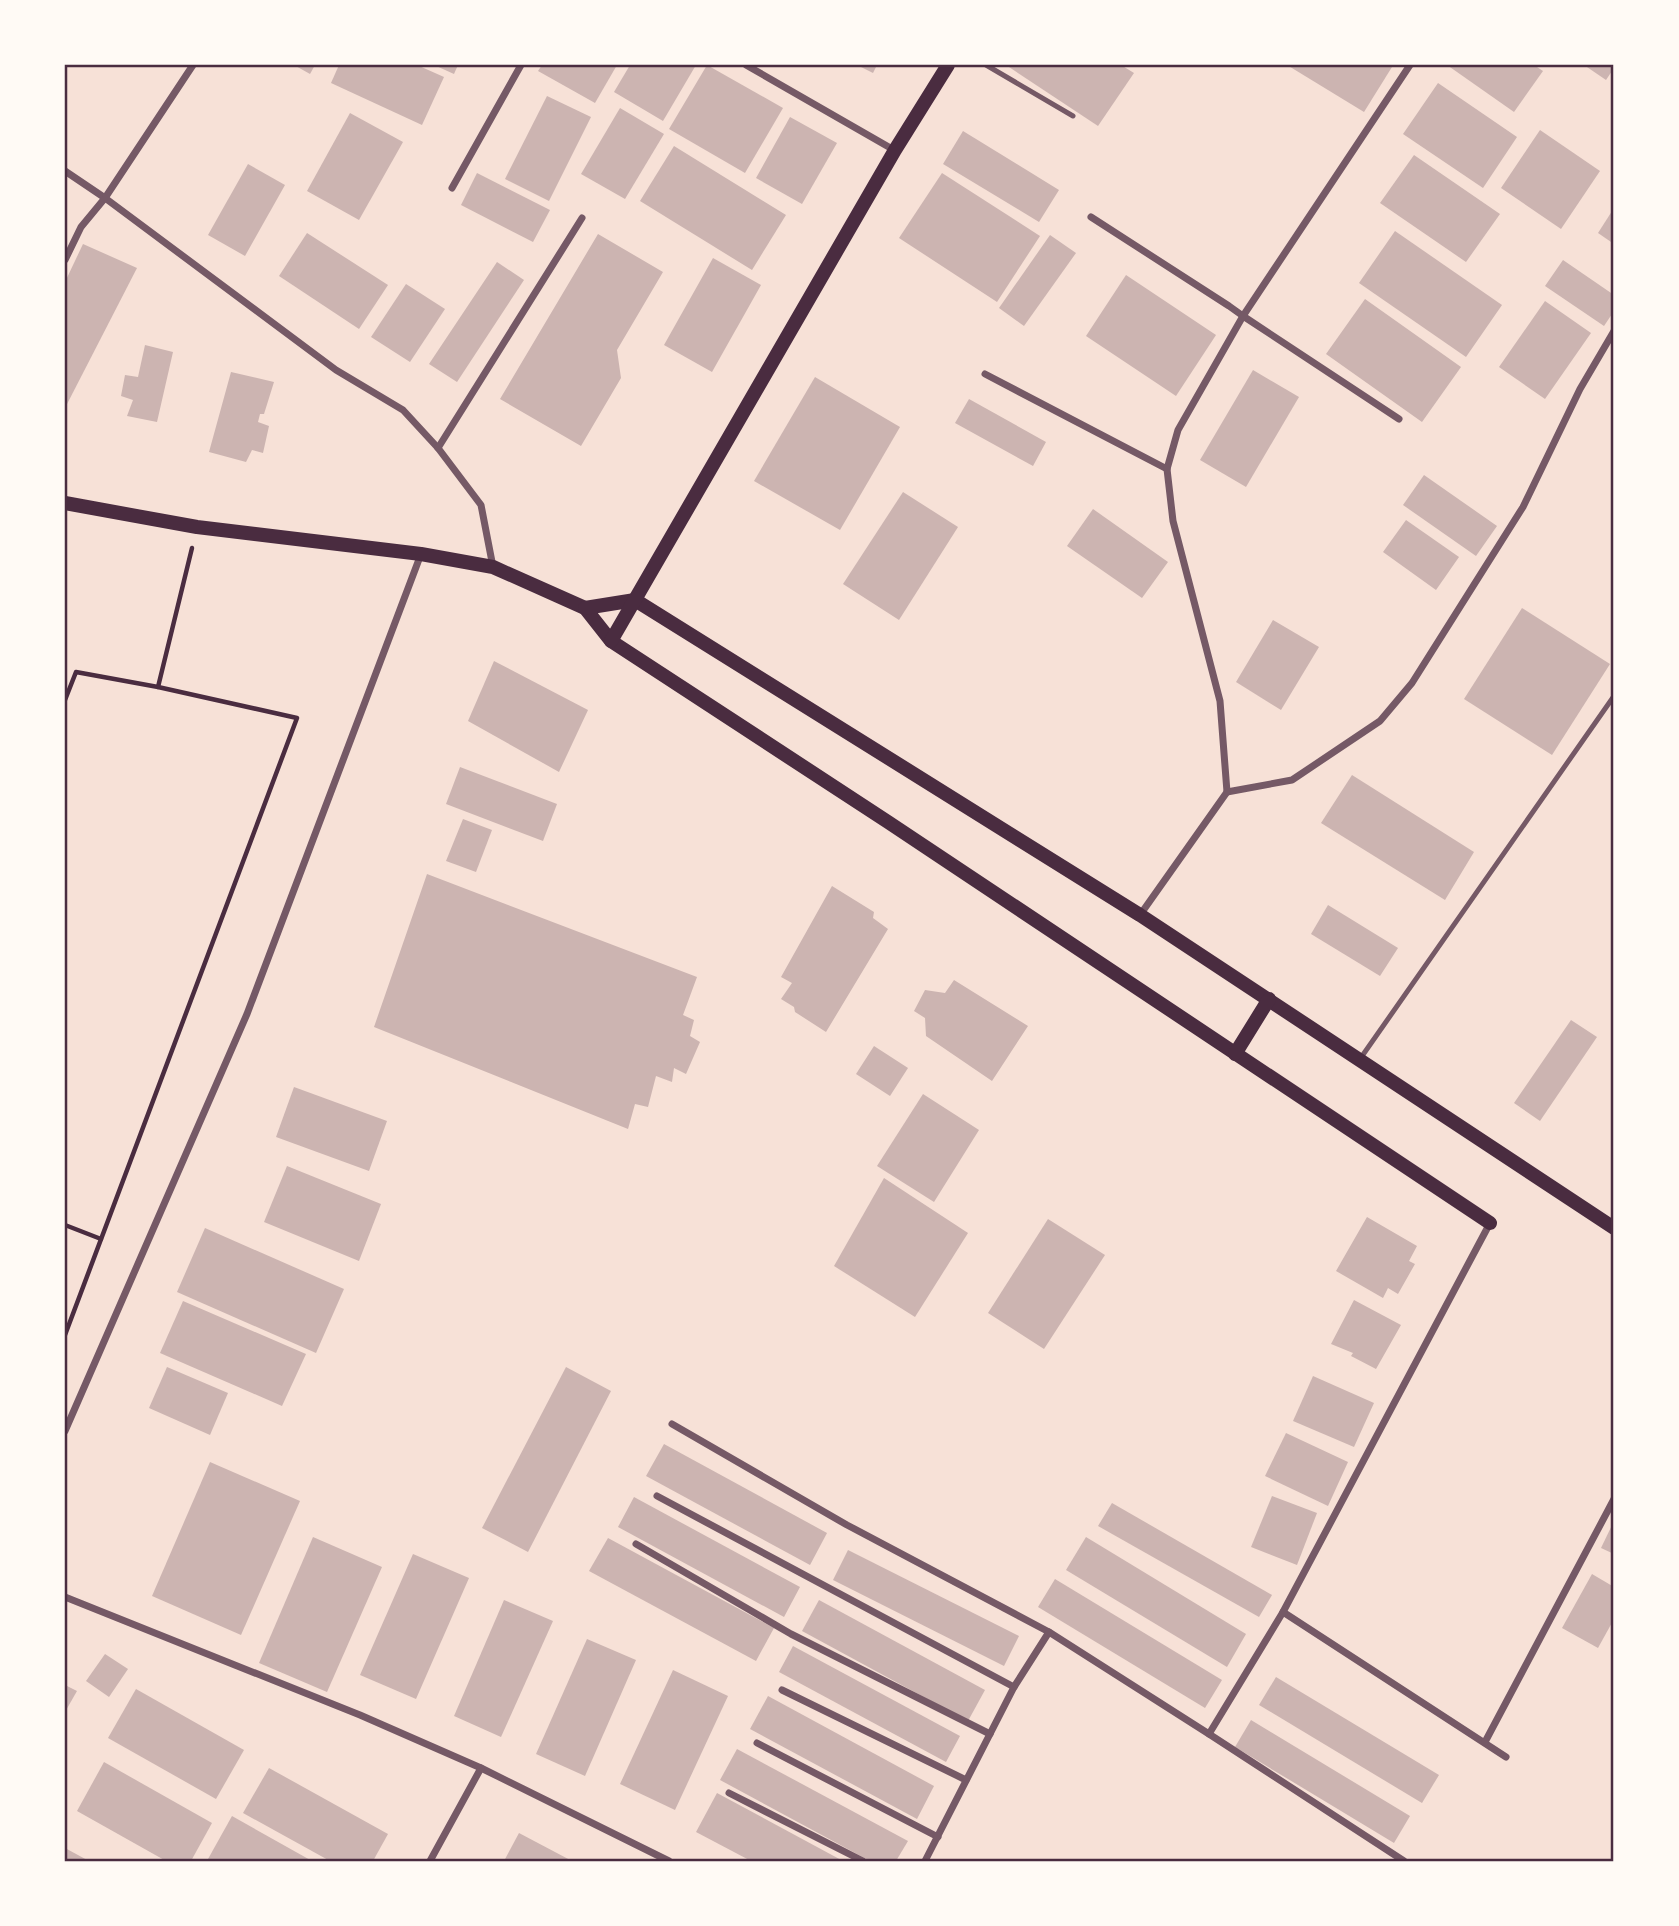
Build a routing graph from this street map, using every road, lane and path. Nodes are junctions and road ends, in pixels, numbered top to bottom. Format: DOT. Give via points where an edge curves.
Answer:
graph roads {
  1 [pos="193,65"];
  2 [pos="521,65"];
  3 [pos="746,65"];
  4 [pos="948,65"];
  5 [pos="986,65"];
  6 [pos="1410,65"];
  7 [pos="1073,116"];
  8 [pos="895,150"];
  9 [pos="65,172"];
  10 [pos="452,188"];
  11 [pos="105,198"];
  12 [pos="1091,217"];
  13 [pos="582,218"];
  14 [pos="65,260"];
  15 [pos="1243,316"];
  16 [pos="1614,331"];
  17 [pos="985,374"];
  18 [pos="1399,419"];
  19 [pos="438,448"];
  20 [pos="1167,470"];
  21 [pos="65,503"];
  22 [pos="197,527"];
  23 [pos="421,554"];
  24 [pos="493,566"];
  25 [pos="635,600"];
  26 [pos="586,608"];
  27 [pos="611,641"];
  28 [pos="158,687"];
  29 [pos="1614,696"];
  30 [pos="65,700"];
  31 [pos="1227,792"];
  32 [pos="1140,915"];
  33 [pos="1269,999"];
  34 [pos="1235,1054"];
  35 [pos="1360,1059"];
  36 [pos="1490,1223"];
  37 [pos="65,1225"];
  38 [pos="1614,1228"];
  39 [pos="101,1239"];
  40 [pos="65,1335"];
  41 [pos="672,1423"];
  42 [pos="65,1431"];
  43 [pos="657,1496"];
  44 [pos="1614,1499"];
  45 [pos="636,1544"];
  46 [pos="65,1597"];
  47 [pos="1283,1612"];
  48 [pos="1049,1632"];
  49 [pos="1014,1686"];
  50 [pos="782,1690"];
  51 [pos="990,1734"];
  52 [pos="1209,1734"];
  53 [pos="1485,1742"];
  54 [pos="757,1743"];
  55 [pos="1506,1757"];
  56 [pos="481,1768"];
  57 [pos="966,1780"];
  58 [pos="729,1793"];
  59 [pos="938,1837"];
  60 [pos="430,1861"];
  61 [pos="669,1861"];
  62 [pos="863,1861"];
  63 [pos="925,1861"];
  64 [pos="1404,1861"];
  1 -- 11 [label="street"];
  2 -- 10 [label="street"];
  3 -- 8 [label="street"];
  4 -- 8 [label="main road"];
  5 -- 7 [label="lane"];
  6 -- 15 [label="street"];
  8 -- 25 [label="main road"];
  9 -- 11 [label="street"];
  11 -- 14 [label="street" via="81,227"];
  11 -- 19 [label="street" via="336,370 403,410"];
  12 -- 15 [label="street"];
  13 -- 19 [label="street"];
  15 -- 18 [label="street"];
  15 -- 20 [label="street" via="1178,430"];
  16 -- 31 [label="street" via="1580,389 1523,507 1412,683 1380,721 1292,780"];
  17 -- 20 [label="street"];
  19 -- 24 [label="street" via="481,505"];
  20 -- 31 [label="street" via="1173,521 1220,701"];
  21 -- 22 [label="main road"];
  22 -- 23 [label="main road"];
  22 -- 28 [label="path"];
  23 -- 24 [label="main road"];
  23 -- 42 [label="street" via="247,1014"];
  24 -- 26 [label="main road"];
  25 -- 26 [label="main road"];
  25 -- 27 [label="main road"];
  25 -- 32 [label="main road"];
  26 -- 27 [label="main road"];
  27 -- 34 [label="main road"];
  28 -- 30 [label="path" via="76,672"];
  28 -- 39 [label="path" via="297,718"];
  29 -- 35 [label="lane"];
  31 -- 32 [label="street"];
  32 -- 33 [label="main road"];
  33 -- 34 [label="main road"];
  33 -- 35 [label="main road"];
  34 -- 36 [label="main road"];
  35 -- 38 [label="main road"];
  36 -- 47 [label="street"];
  37 -- 39 [label="path"];
  39 -- 40 [label="path"];
  41 -- 48 [label="street" via="847,1525"];
  43 -- 49 [label="street"];
  44 -- 53 [label="street"];
  45 -- 51 [label="street" via="791,1634"];
  46 -- 56 [label="street"];
  47 -- 52 [label="street"];
  47 -- 53 [label="street"];
  48 -- 49 [label="street"];
  48 -- 52 [label="street"];
  49 -- 51 [label="street"];
  50 -- 57 [label="street"];
  51 -- 57 [label="street"];
  52 -- 64 [label="street"];
  53 -- 55 [label="street"];
  54 -- 59 [label="street"];
  56 -- 60 [label="street"];
  56 -- 61 [label="street"];
  57 -- 59 [label="street"];
  58 -- 62 [label="street"];
  59 -- 63 [label="street"];
}
